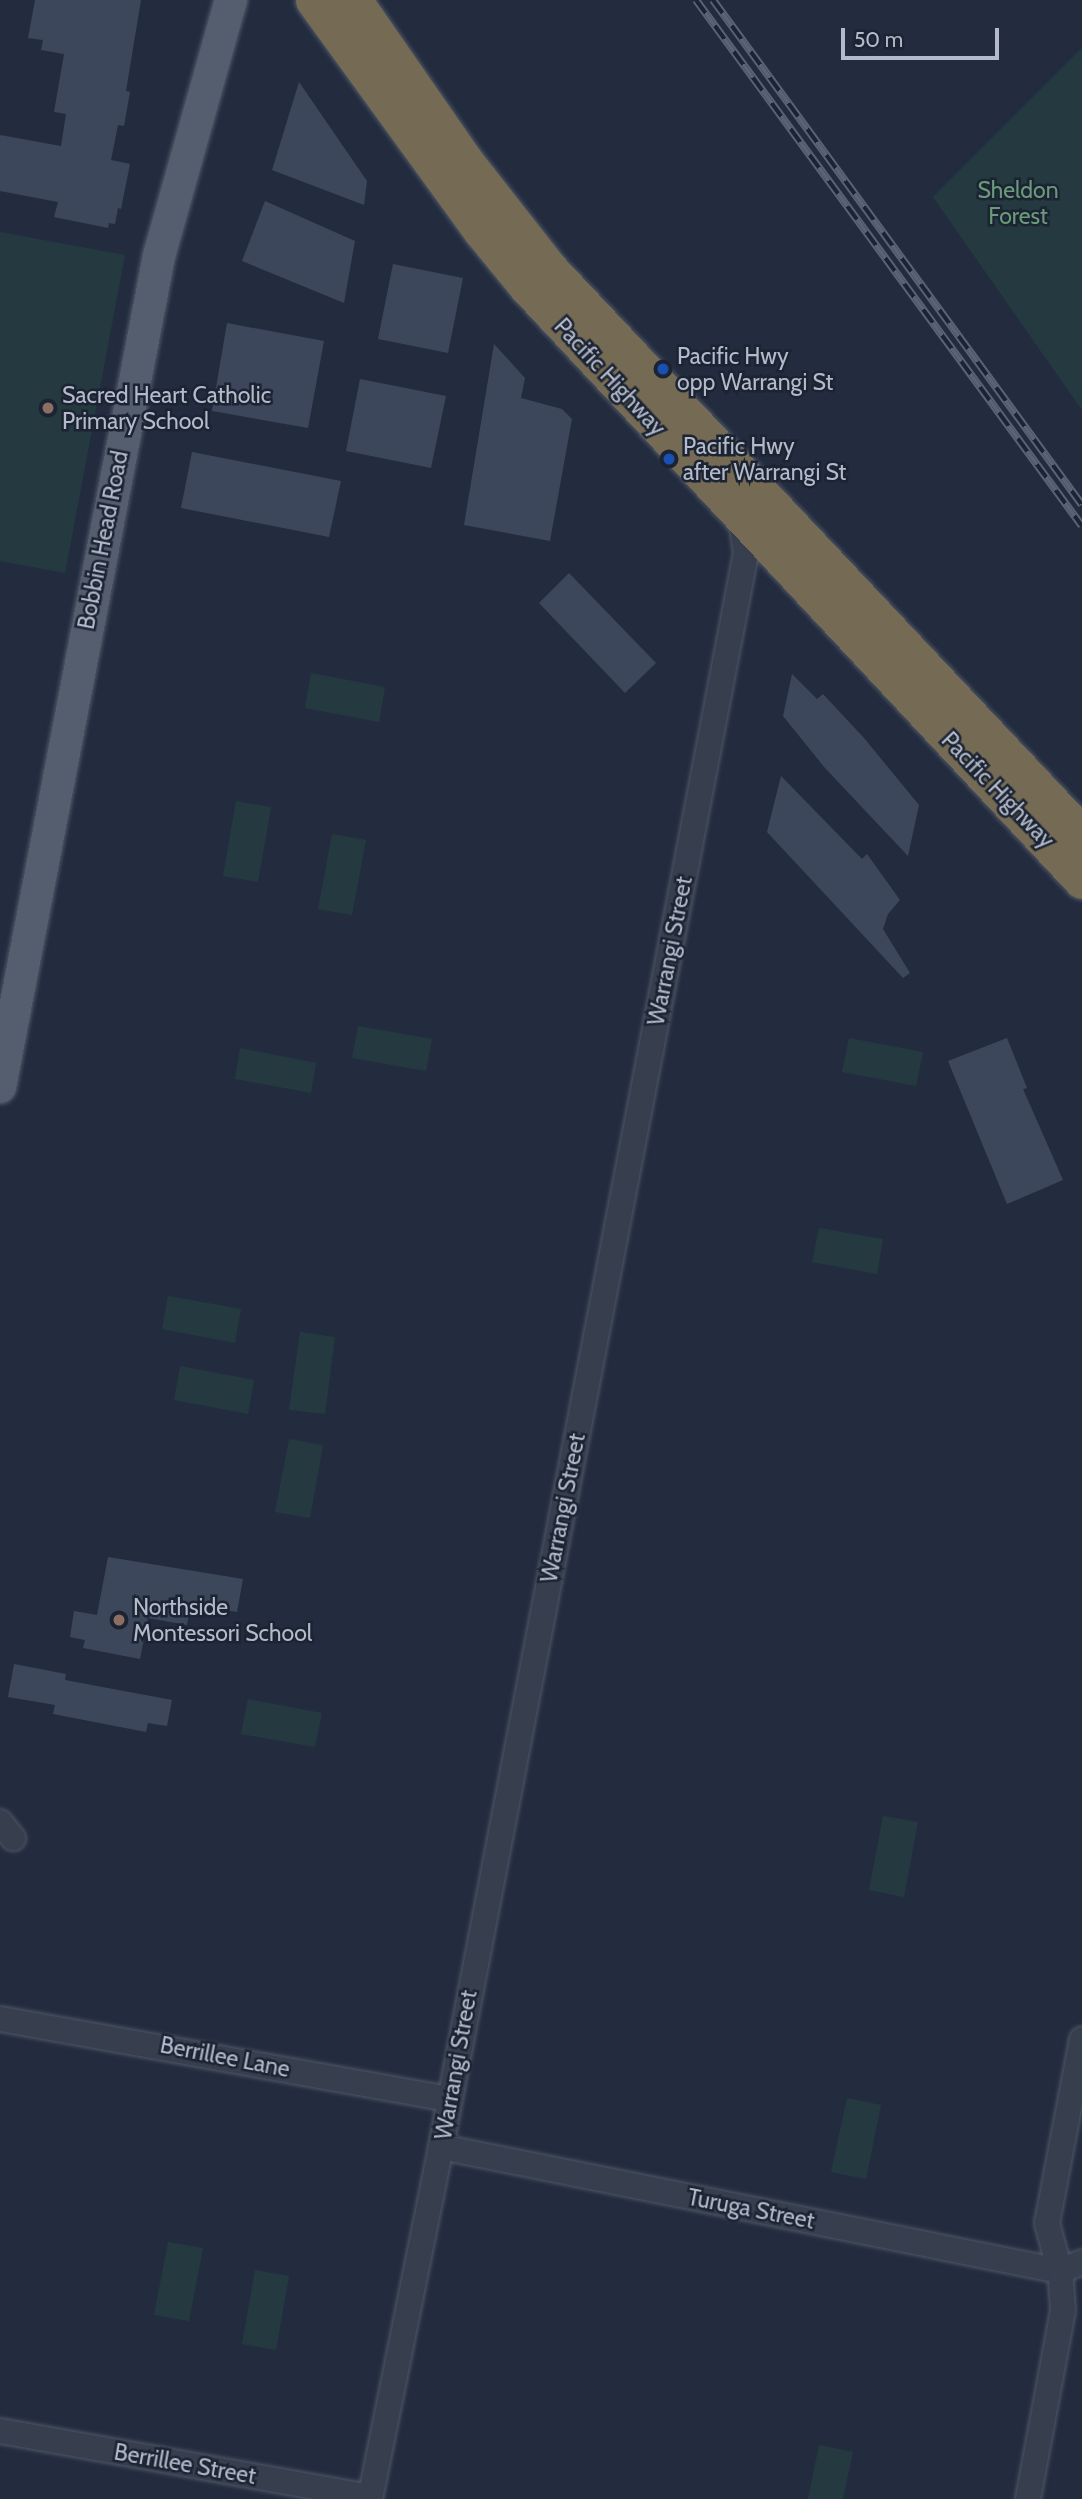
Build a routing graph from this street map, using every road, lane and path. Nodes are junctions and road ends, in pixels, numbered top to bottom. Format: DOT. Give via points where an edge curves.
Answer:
graph roads {
  1 [pos="231,0"];
  2 [pos="314,0"];
  3 [pos="353,0"];
  4 [pos="740,517"];
  5 [pos="1082,835"];
  6 [pos="1082,880"];
  7 [pos="0,1087"];
  8 [pos="0,2019"];
  9 [pos="1082,2039"];
  10 [pos="449,2099"];
  11 [pos="441,2147"];
  12 [pos="1071,2267"];
  13 [pos="0,2431"];
  14 [pos="370,2498"];
  15 [pos="1028,2499"];
  1 -- 7 [label="main road, Bobbin Head Road" via="159,256"];
  2 -- 4 [label="highway, Pacific Highway" via="527,286"];
  3 -- 5 [label="highway, Pacific Highway" via="466,163 550,270"];
  4 -- 6 [label="highway, Pacific Highway"];
  4 -- 10 [label="street, Warrangi Street" via="744,566"];
  8 -- 10 [label="street, Berrillee Lane"];
  9 -- 12 [label="street" via="1047,2223"];
  10 -- 11 [label="street, Warrangi Street"];
  11 -- 12 [label="street, Turuga Street"];
  11 -- 14 [label="street, Warrangi Street"];
  12 -- 15 [label="street"];
  13 -- 14 [label="street, Berrillee Street"];
}
